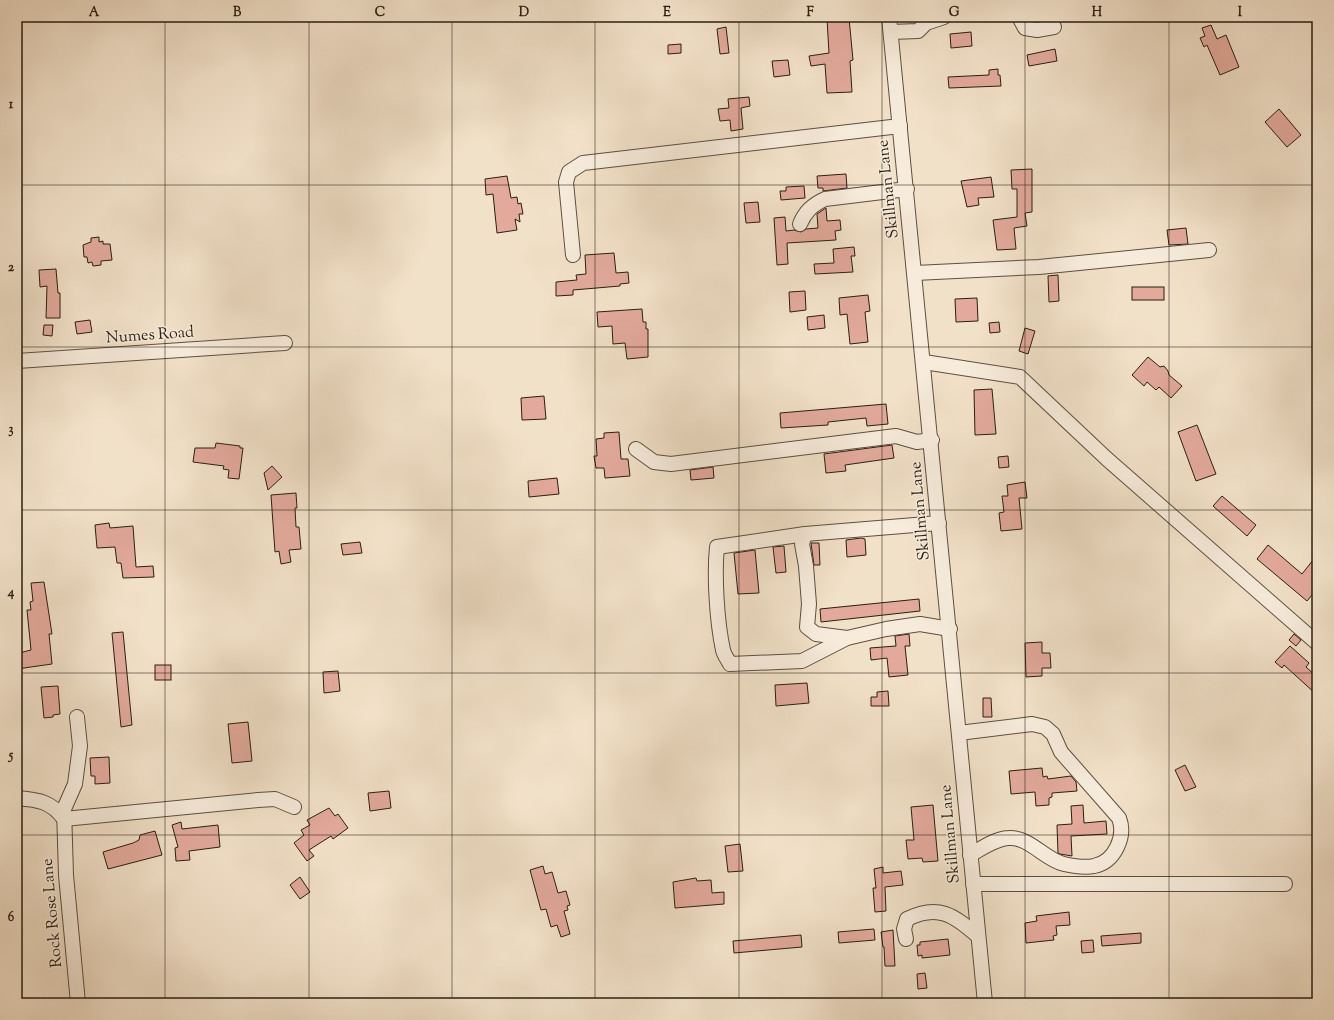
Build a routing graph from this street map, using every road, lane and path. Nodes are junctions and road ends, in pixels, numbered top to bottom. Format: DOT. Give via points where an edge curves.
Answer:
graph roads {
  1 [pos="889,17"];
  2 [pos="944,17"];
  3 [pos="1019,17"];
  4 [pos="1054,27"];
  5 [pos="891,32"];
  6 [pos="900,126"];
  7 [pos="907,189"];
  8 [pos="800,224"];
  9 [pos="1209,250"];
  10 [pos="573,255"];
  11 [pos="915,273"];
  12 [pos="285,343"];
  13 [pos="17,362"];
  14 [pos="924,362"];
  15 [pos="932,440"];
  16 [pos="636,449"];
  17 [pos="939,523"];
  18 [pos="806,534"];
  19 [pos="950,629"];
  20 [pos="847,638"];
  21 [pos="1317,643"];
  22 [pos="77,717"];
  23 [pos="959,733"];
  24 [pos="17,798"];
  25 [pos="294,807"];
  26 [pos="64,819"];
  27 [pos="970,855"];
  28 [pos="973,884"];
  29 [pos="1285,884"];
  30 [pos="978,936"];
  31 [pos="906,940"];
  32 [pos="78,1003"];
  33 [pos="985,1003"];
  1 -- 5 [label="street, Skillman Lane"];
  2 -- 5 [label="street" via="926,23 918,31"];
  3 -- 4 [label="street" via="1025,28 1037,30"];
  5 -- 6 [label="street, Skillman Lane"];
  6 -- 7 [label="street, Skillman Lane"];
  6 -- 10 [label="street" via="583,163 569,172 566,182"];
  7 -- 8 [label="street" via="825,199 813,205"];
  7 -- 11 [label="street, Skillman Lane"];
  9 -- 11 [label="street" via="1081,264"];
  11 -- 14 [label="street, Skillman Lane"];
  12 -- 13 [label="street, Numes Road"];
  14 -- 15 [label="street, Skillman Lane"];
  14 -- 21 [label="street" via="1020,377 1111,462"];
  15 -- 16 [label="street" via="917,442 896,436 671,464 654,462"];
  15 -- 17 [label="street, Skillman Lane"];
  17 -- 18 [label="street"];
  17 -- 19 [label="street, Skillman Lane"];
  18 -- 20 [label="street" via="802,544 809,604 807,627 816,634"];
  18 -- 20 [label="street" via="717,547 715,566 724,651 730,664 802,660"];
  19 -- 20 [label="street" via="920,624"];
  19 -- 23 [label="street, Skillman Lane"];
  22 -- 26 [label="street, Rock Rose Lane" via="80,746 75,784 64,809"];
  23 -- 27 [label="street, Skillman Lane"];
  23 -- 27 [label="street" via="1032,724 1044,727 1053,734 1061,752 1119,818 1122,827 1120,841 1111,856 1095,866 1062,863 1018,839 1008,838"];
  24 -- 26 [label="street" via="36,800 53,806"];
  25 -- 26 [label="street" via="275,799"];
  26 -- 32 [label="street, Rock Rose Lane" via="66,874"];
  27 -- 28 [label="street, Skillman Lane"];
  28 -- 29 [label="street"];
  28 -- 30 [label="street, Skillman Lane"];
  30 -- 31 [label="street" via="956,918 942,911 919,913 908,919 904,929"];
  30 -- 33 [label="street, Skillman Lane"];
}
